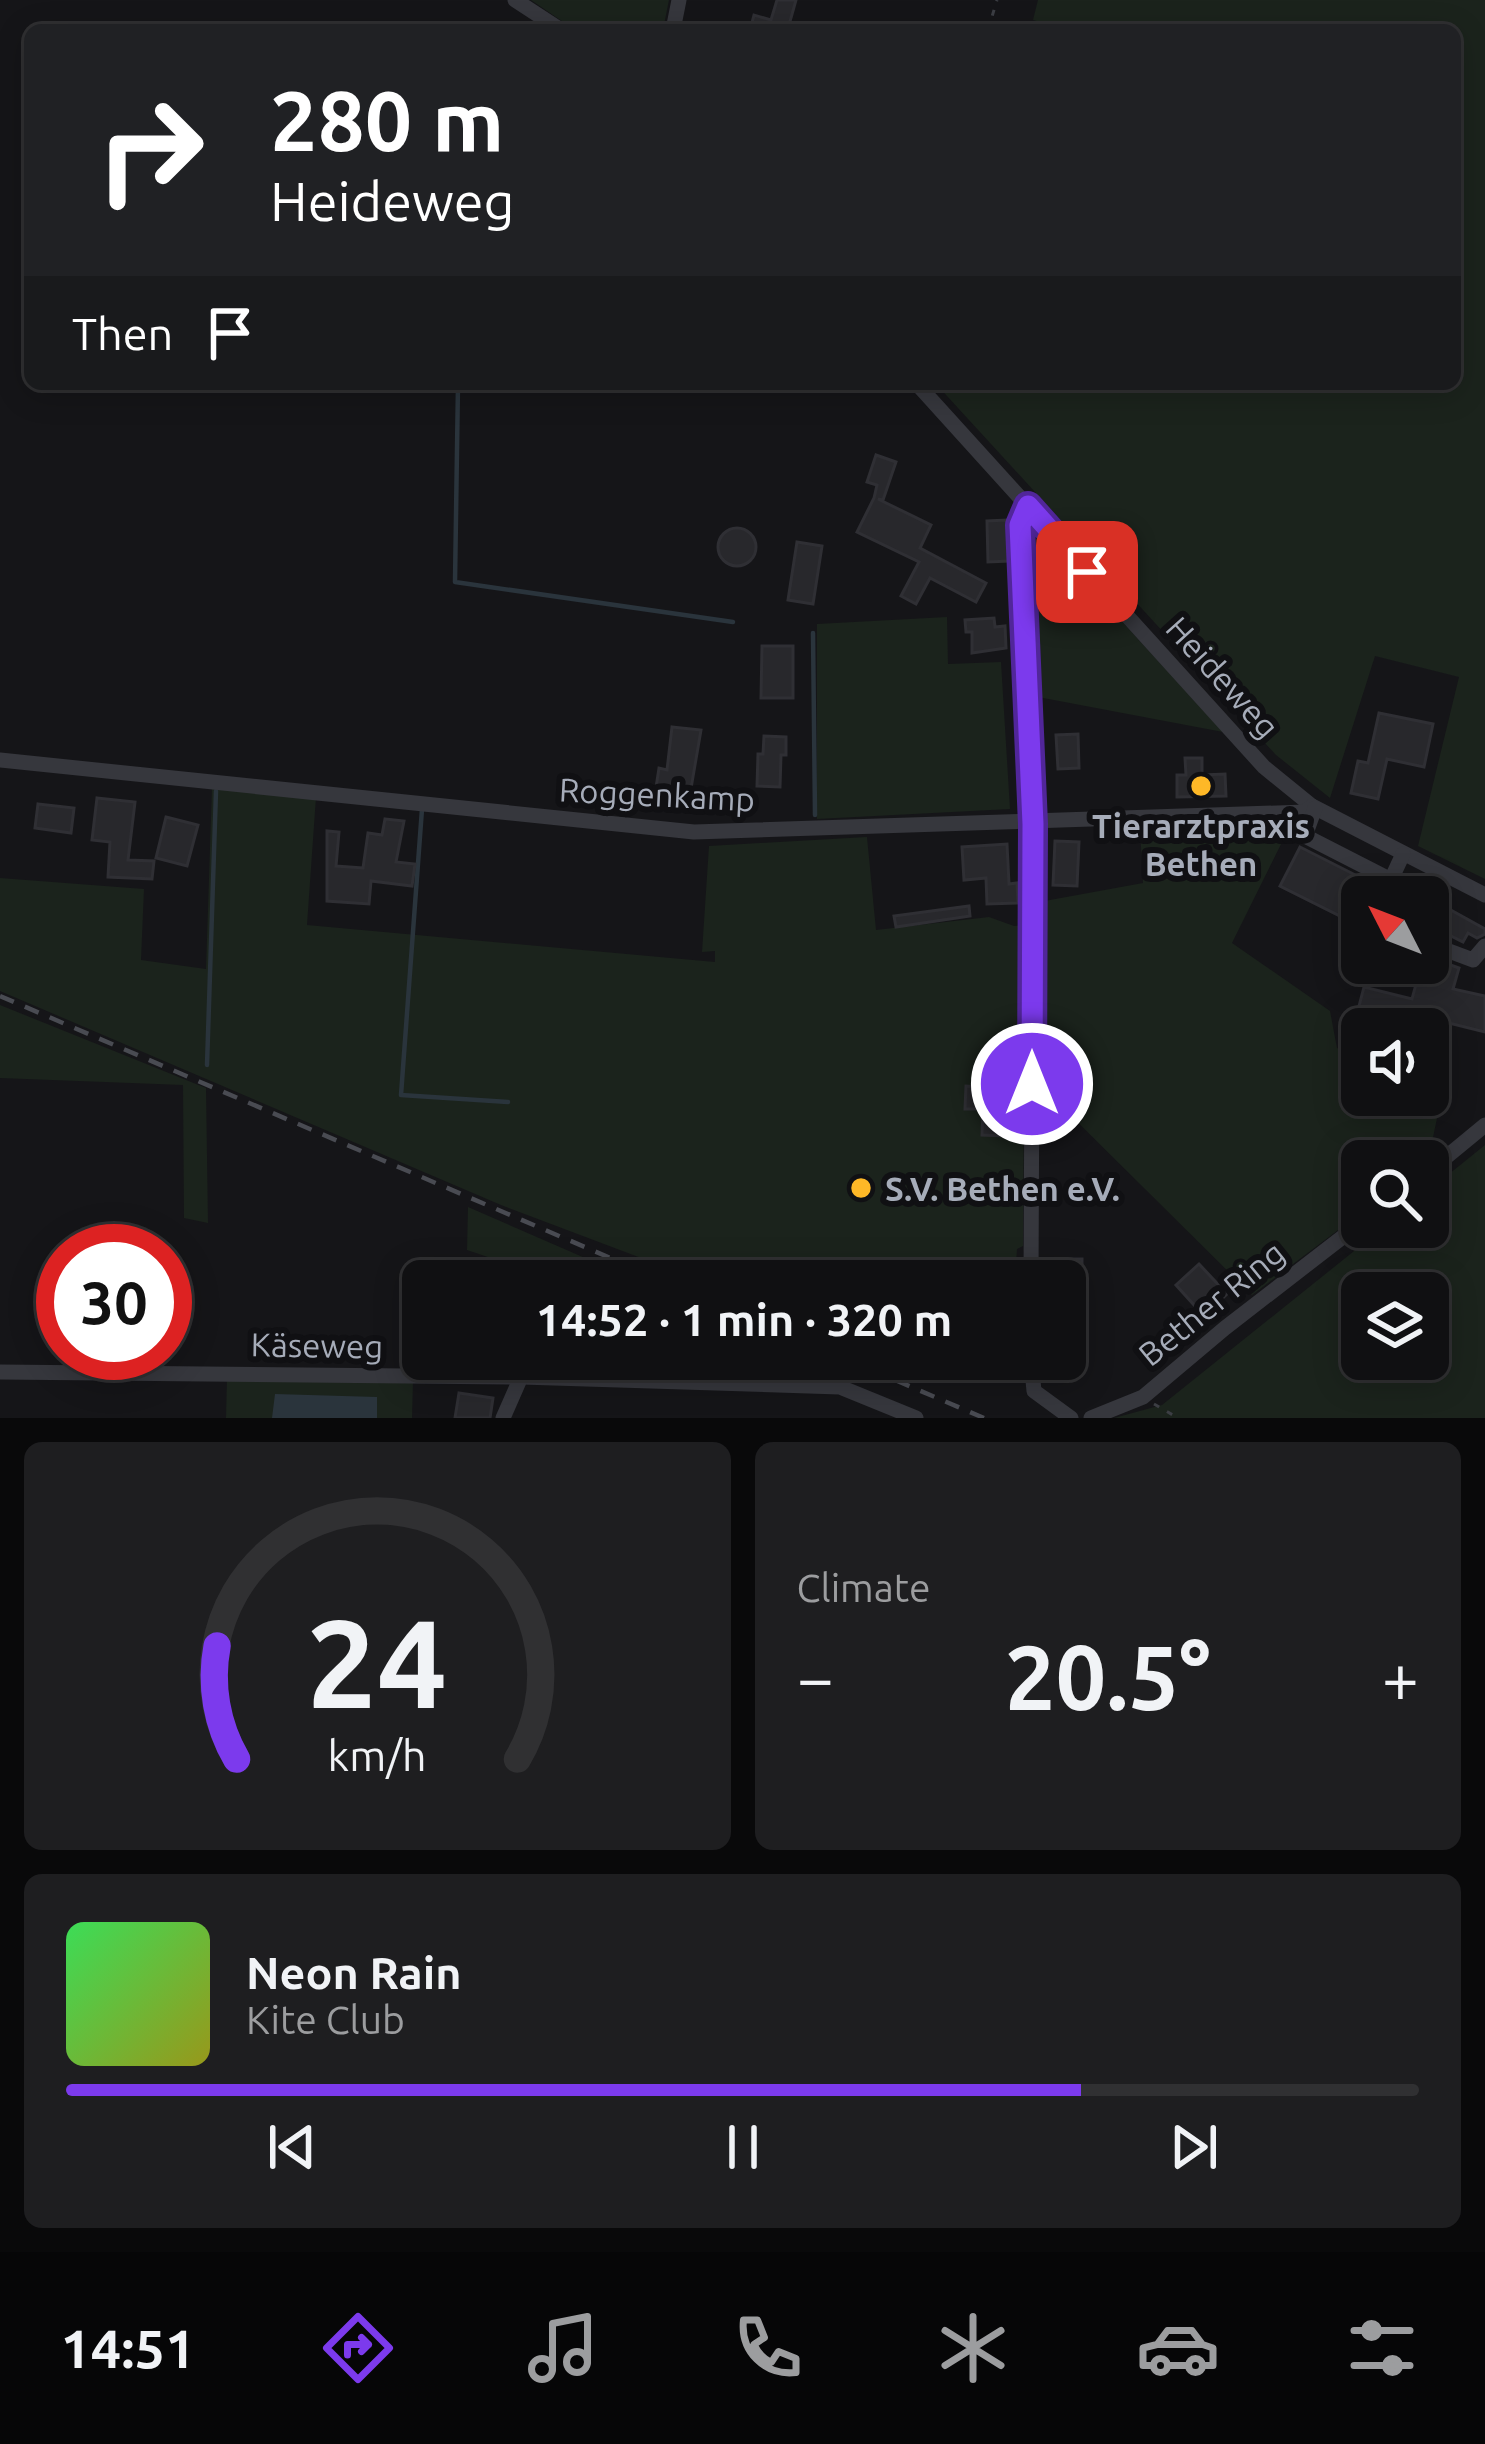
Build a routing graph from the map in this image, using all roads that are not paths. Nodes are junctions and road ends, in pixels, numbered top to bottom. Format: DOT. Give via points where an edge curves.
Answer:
graph roads {
  1 [pos="515,0"];
  2 [pos="552,24"];
  3 [pos="922,390"];
  4 [pos="1028,506"];
  5 [pos="0,760"];
  6 [pos="1313,807"];
  7 [pos="1033,824"];
  8 [pos="1403,854"];
  9 [pos="1383,876"];
  10 [pos="1393,876"];
  11 [pos="1485,896"];
  12 [pos="1485,946"];
  13 [pos="1449,951"];
  14 [pos="1485,1125"];
  15 [pos="1449,1155"];
  16 [pos="1341,1238"];
  17 [pos="1030,1260"];
  18 [pos="0,1372"];
  19 [pos="402,1376"];
  20 [pos="519,1380"];
  21 [pos="607,1380"];
  22 [pos="1033,1380"];
  23 [pos="503,1418"];
  24 [pos="916,1418"];
  25 [pos="1071,1418"];
  26 [pos="1091,1418"];
  1 -- 2 [label="street"];
  3 -- 4 [label="street, Heideweg"];
  4 -- 6 [label="street, Heideweg" via="1264,767"];
  4 -- 7 [label="street" via="1020,525"];
  5 -- 7 [label="street, Roggenkamp" via="694,832"];
  6 -- 7 [label="street, Roggenkamp"];
  6 -- 8 [label="street, Heideweg"];
  6 -- 9 [label="street" via="1305,836"];
  7 -- 17 [label="street"];
  8 -- 10 [label="street"];
  8 -- 11 [label="street, Heideweg"];
  12 -- 13 [label="street" via="1473,960"];
  14 -- 15 [label="street"];
  16 -- 26 [label="street, Bether Ring" via="1143,1397"];
  18 -- 19 [label="street, Käseweg"];
  20 -- 23 [label="street"];
  21 -- 24 [label="street, Käseweg" via="840,1388"];
  22 -- 25 [label="street" via="1034,1390"];
}
